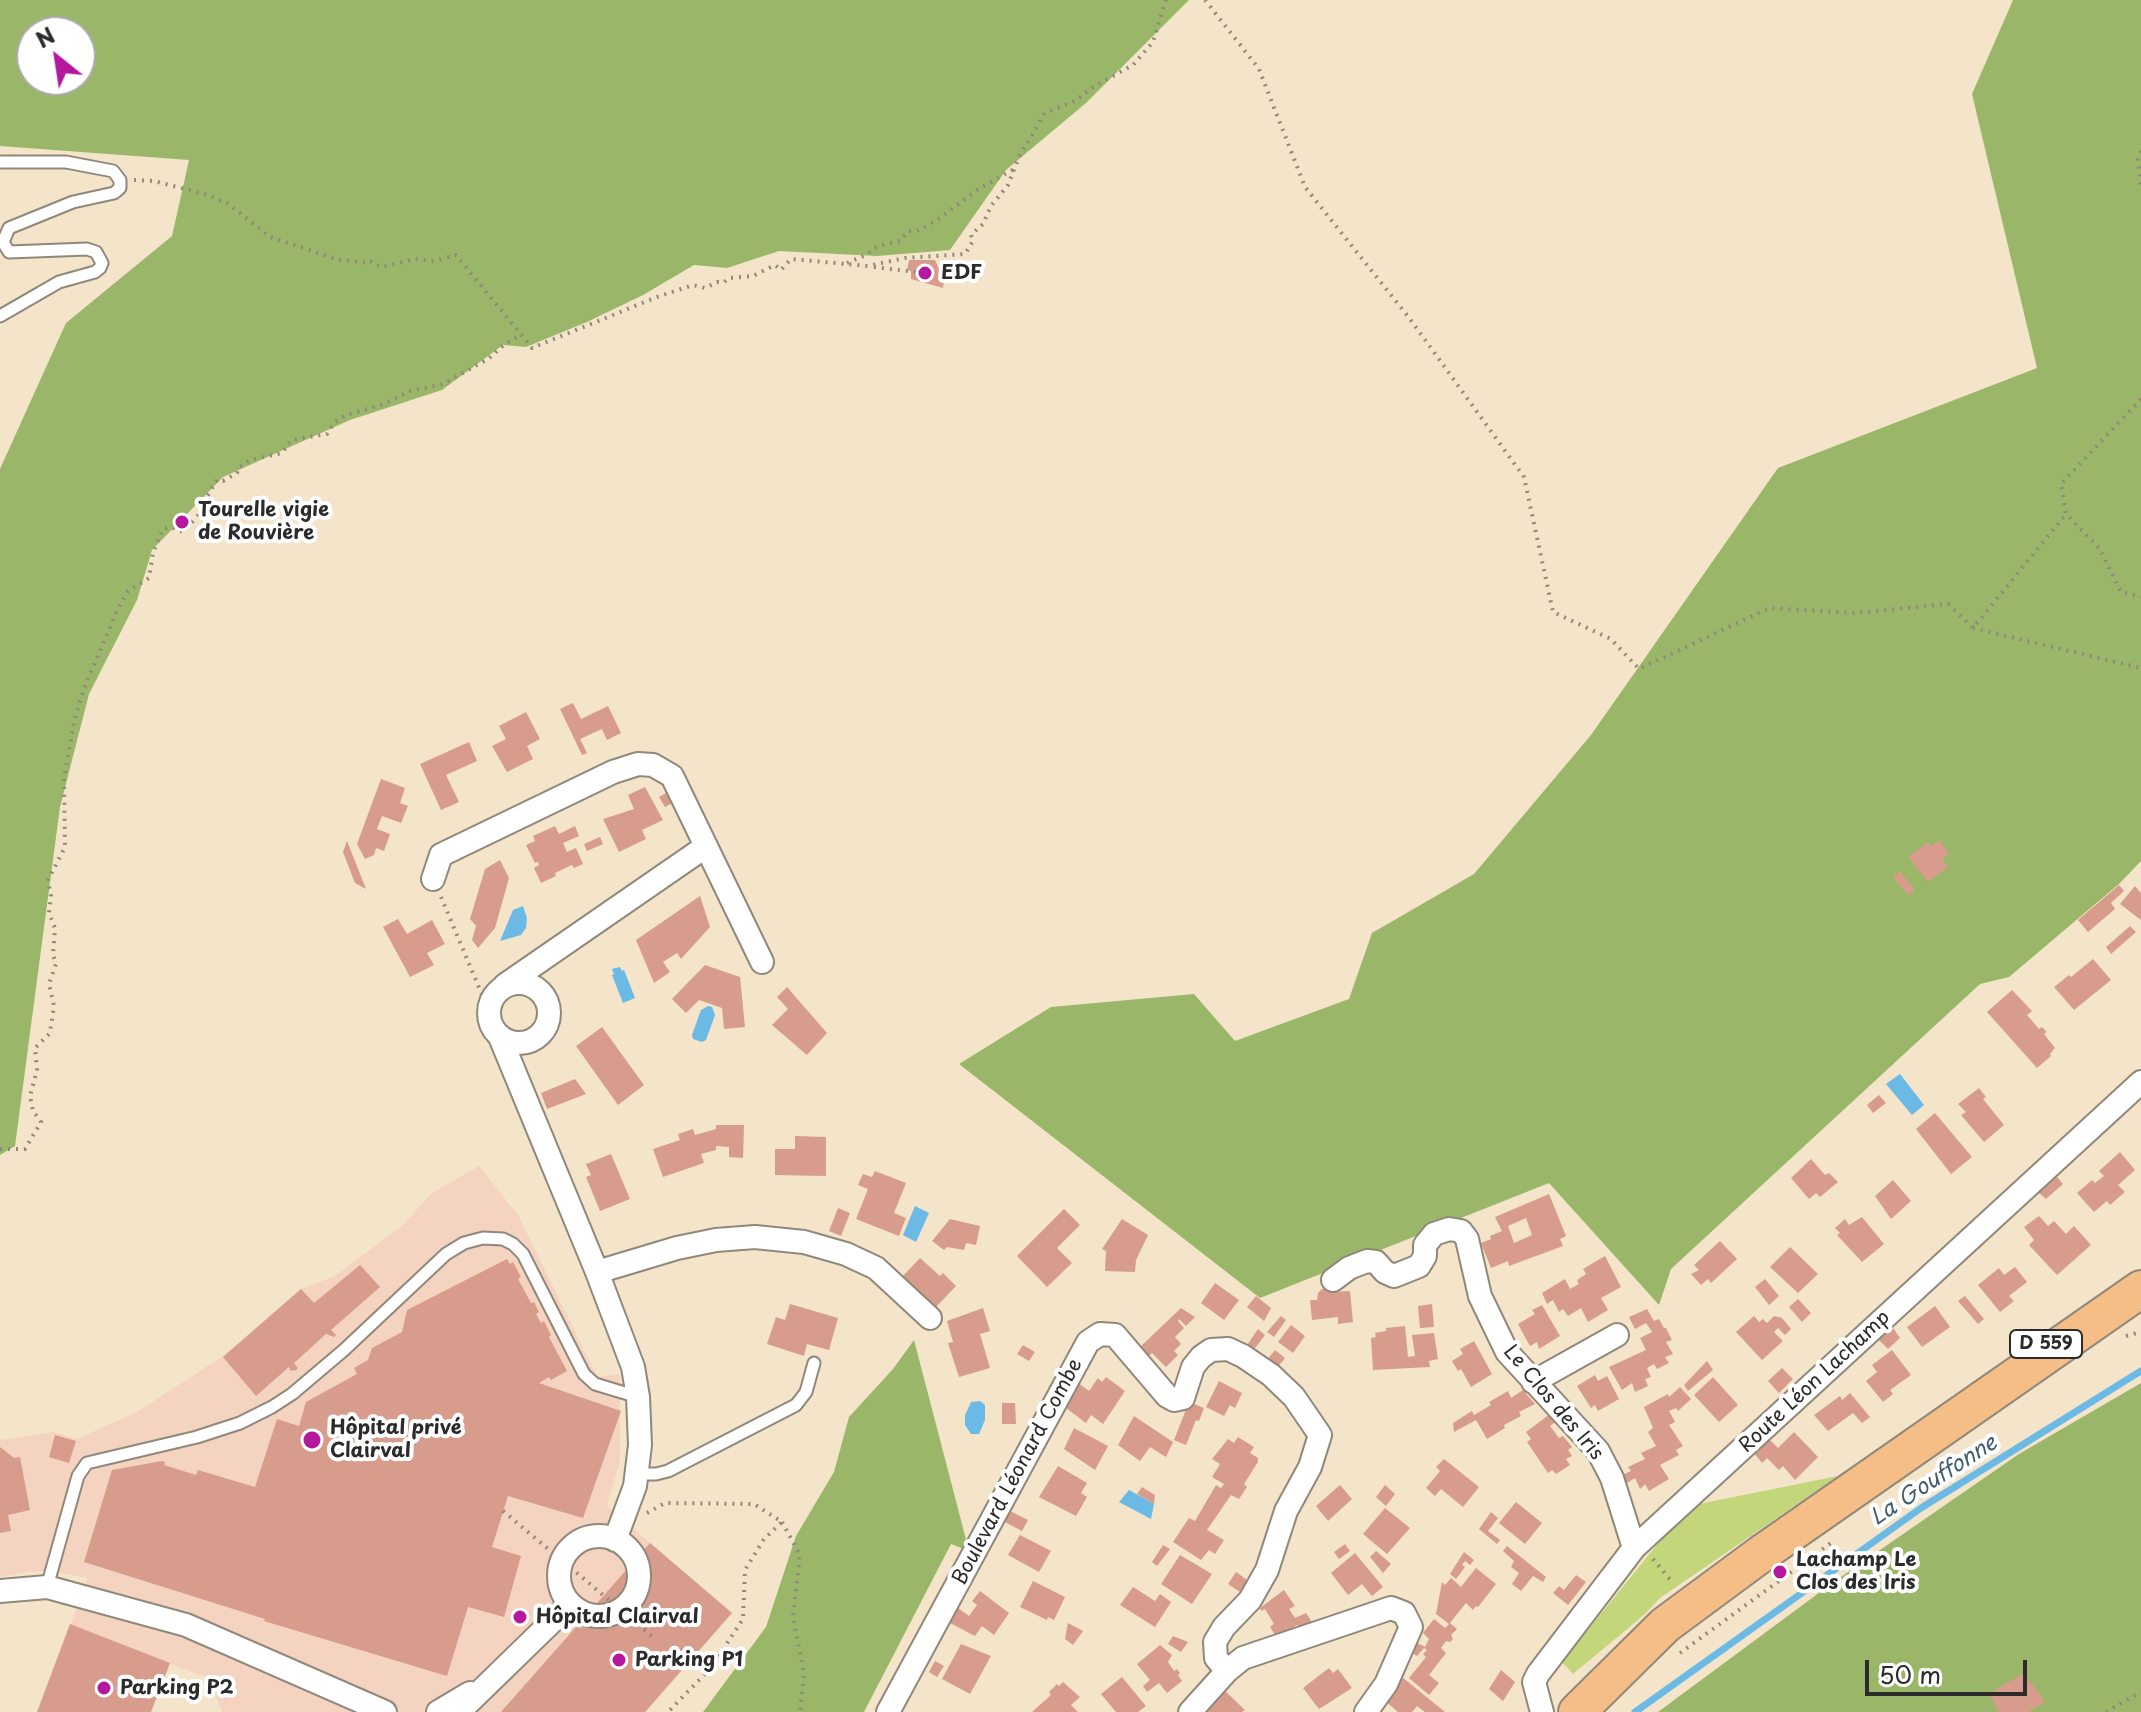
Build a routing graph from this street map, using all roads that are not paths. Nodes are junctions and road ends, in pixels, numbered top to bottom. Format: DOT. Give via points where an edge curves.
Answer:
graph roads {
  1 [pos="0,162"];
  2 [pos="0,316"];
  3 [pos="705,847"];
  4 [pos="433,879"];
  5 [pos="762,962"];
  6 [pos="505,985"];
  7 [pos="500,1037"];
  8 [pos="2141,1082"];
  9 [pos="2141,1267"];
  10 [pos="597,1272"];
  11 [pos="1333,1280"];
  12 [pos="2141,1289"];
  13 [pos="930,1318"];
  14 [pos="1617,1335"];
  15 [pos="814,1363"];
  16 [pos="1533,1382"];
  17 [pos="638,1397"];
  18 [pos="1951,1420"];
  19 [pos="636,1480"];
  20 [pos="615,1540"];
  21 [pos="1634,1548"];
  22 [pos="47,1587"];
  23 [pos="1,1590"];
  24 [pos="576,1612"];
  25 [pos="1675,1636"];
  26 [pos="1640,1649"];
  27 [pos="1227,1671"];
  28 [pos="491,1679"];
  29 [pos="375,1709"];
  30 [pos="438,1712"];
  31 [pos="459,1712"];
  32 [pos="888,1712"];
  33 [pos="1190,1712"];
  34 [pos="1366,1712"];
  35 [pos="1542,1712"];
  36 [pos="1577,1712"];
  1 -- 2 [label="lane" via="66,162 113,171 120,180 114,193 73,202 9,228 3,242 9,252 87,249 102,263 95,272 59,282"];
  3 -- 4 [label="street" via="672,776 653,765 638,764 441,855"];
  3 -- 5 [label="street"];
  3 -- 6 [label="street"];
  6 -- 7 [label="street" via="488,1009"];
  6 -- 7 [label="street" via="534,986 549,1010 544,1029 529,1041"];
  7 -- 10 [label="street"];
  8 -- 21 [label="street, Route Léon Lachamp"];
  9 -- 18 [label="main road, D 559"];
  10 -- 13 [label="street" via="716,1240 804,1242 876,1268"];
  10 -- 17 [label="street" via="633,1367"];
  11 -- 16 [label="street, Le Clos des Iris" via="1367,1261 1394,1276 1419,1266 1434,1234 1461,1231 1480,1296 1507,1352"];
  12 -- 18 [label="main road, D 559"];
  14 -- 16 [label="street"];
  15 -- 19 [label="lane" via="806,1392 796,1405 668,1471"];
  16 -- 21 [label="street, Le Clos des Iris" via="1598,1451"];
  17 -- 19 [label="street"];
  17 -- 22 [label="lane" via="595,1384 584,1374 513,1244 483,1238 464,1243 272,1407 197,1437 87,1463 78,1476"];
  18 -- 26 [label="main road, D 559" via="1730,1577"];
  19 -- 20 [label="street" via="635,1513"];
  20 -- 24 [label="street" via="586,1538 562,1561 561,1590"];
  20 -- 24 [label="street" via="636,1560 639,1574 632,1599 625,1611 605,1616"];
  21 -- 35 [label="street, Route Léon Lachamp" via="1538,1674 1534,1682"];
  22 -- 23 [label="street"];
  22 -- 29 [label="street" via="186,1625"];
  24 -- 28 [label="street"];
  25 -- 26 [label="lane"];
  26 -- 36 [label="main road, D 559"];
  27 -- 32 [label="street, Boulevard Léonard Combe" via="1216,1658 1215,1642 1267,1570 1320,1435 1271,1375 1228,1349 1201,1357 1183,1398 1174,1400 1115,1335 1100,1334 1088,1342"];
  27 -- 33 [label="street"];
  27 -- 34 [label="street" via="1243,1658 1391,1608 1404,1613 1411,1627 1386,1684"];
  28 -- 30 [label="street"];
  28 -- 31 [label="street"];
}
